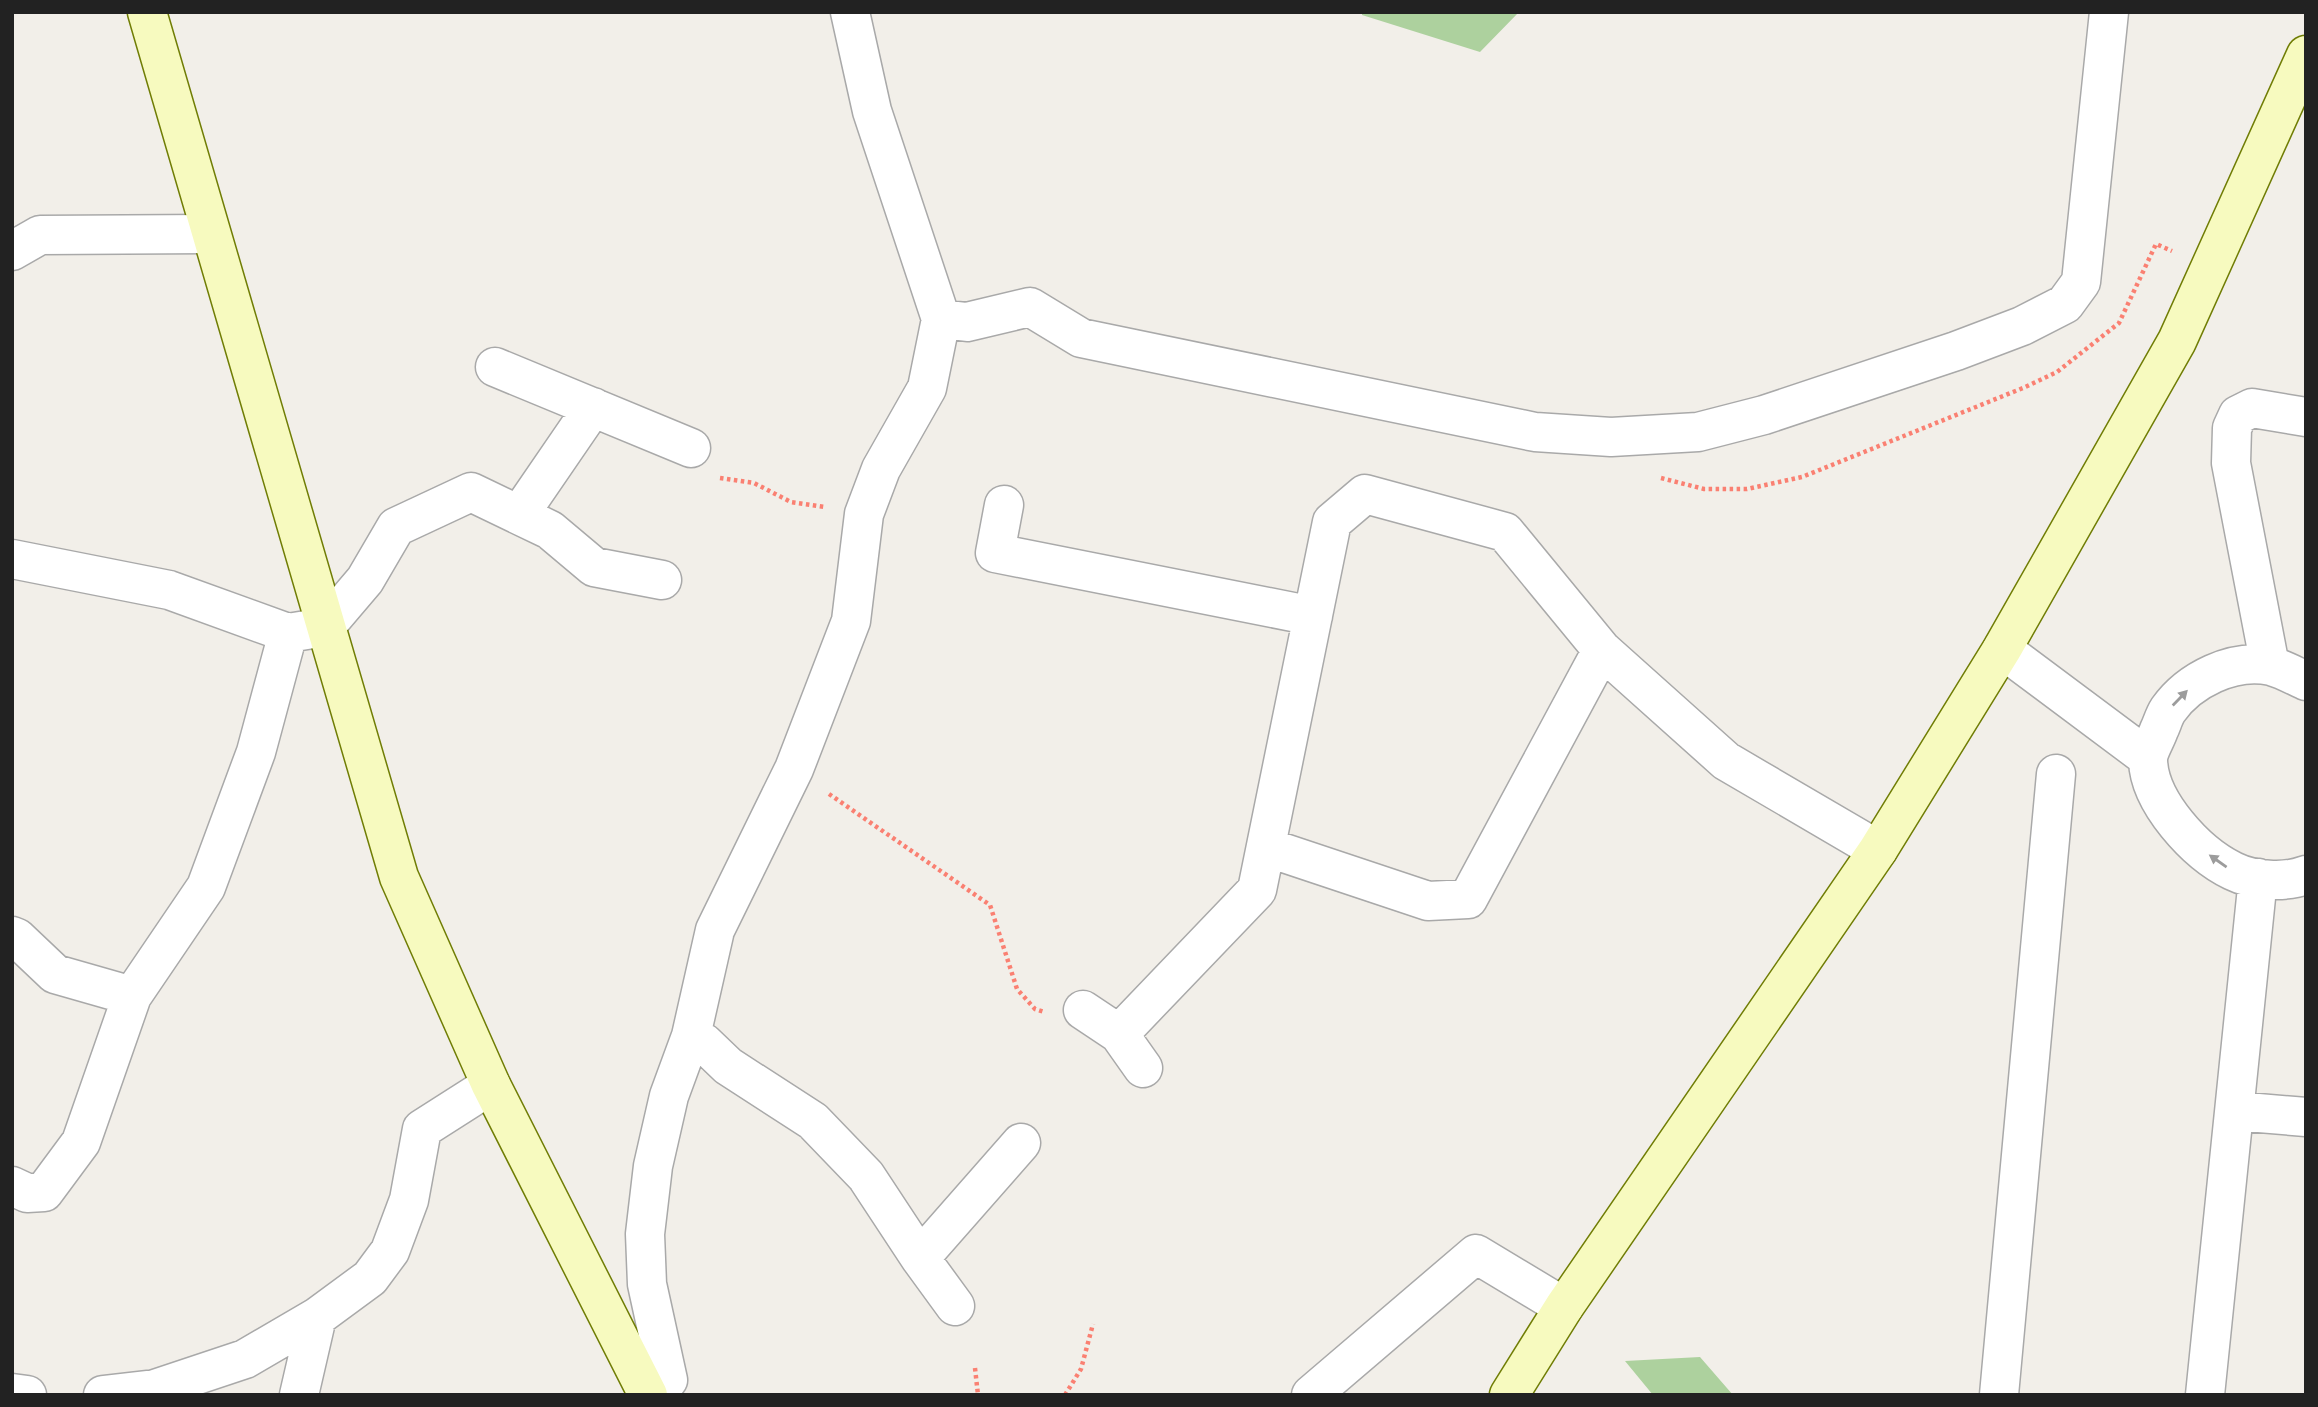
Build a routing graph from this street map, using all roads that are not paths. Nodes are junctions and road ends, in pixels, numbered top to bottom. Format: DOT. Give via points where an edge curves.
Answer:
graph roads {
  1 [pos="147,12"];
  2 [pos="850,12"];
  3 [pos="2109,12"];
  4 [pos="2306,55"];
  5 [pos="210,234"];
  6 [pos="12,251"];
  7 [pos="941,319"];
  8 [pos="495,368"];
  9 [pos="593,407"];
  10 [pos="2306,417"];
  11 [pos="691,448"];
  12 [pos="1004,505"];
  13 [pos="519,514"];
  14 [pos="12,559"];
  15 [pos="662,580"];
  16 [pos="1313,616"];
  17 [pos="325,627"];
  18 [pos="288,633"];
  19 [pos="2002,649"];
  20 [pos="1602,650"];
  21 [pos="2270,666"];
  22 [pos="2306,681"];
  23 [pos="2148,758"];
  24 [pos="2056,774"];
  25 [pos="1266,847"];
  26 [pos="1878,849"];
  27 [pos="2306,875"];
  28 [pos="2258,878"];
  29 [pos="12,936"];
  30 [pos="132,996"];
  31 [pos="1083,1010"];
  32 [pos="1119,1034"];
  33 [pos="691,1036"];
  34 [pos="1143,1068"];
  35 [pos="491,1085"];
  36 [pos="2235,1111"];
  37 [pos="2306,1117"];
  38 [pos="1021,1143"];
  39 [pos="12,1186"];
  40 [pos="920,1258"];
  41 [pos="955,1306"];
  42 [pos="1564,1307"];
  43 [pos="317,1317"];
  44 [pos="12,1393"];
  45 [pos="27,1395"];
  46 [pos="103,1395"];
  47 [pos="299,1395"];
  48 [pos="648,1395"];
  49 [pos="656,1395"];
  50 [pos="1311,1395"];
  51 [pos="1509,1395"];
  52 [pos="1999,1395"];
  53 [pos="2205,1395"];
  1 -- 5 [label="street"];
  2 -- 7 [label="street" via="872,111"];
  3 -- 7 [label="street" via="2081,282 2065,304 1956,351 1765,415 1698,432 1611,437 1535,432 1082,338 1030,307 967,322"];
  4 -- 19 [label="street" via="2177,341"];
  5 -- 6 [label="street" via="40,235"];
  5 -- 17 [label="street"];
  7 -- 33 [label="street" via="927,388 881,469 864,514 851,621 794,769 715,930"];
  8 -- 9 [label="street"];
  9 -- 11 [label="street"];
  9 -- 13 [label="street"];
  10 -- 21 [label="street" via="2252,408 2238,415 2232,428 2231,463"];
  12 -- 16 [label="street" via="995,553"];
  13 -- 15 [label="street" via="550,530 594,568"];
  13 -- 17 [label="street" via="471,492 396,527 365,580"];
  14 -- 18 [label="street" via="169,590"];
  16 -- 20 [label="street" via="1332,522 1365,494 1504,532"];
  16 -- 25 [label="street"];
  17 -- 18 [label="street"];
  17 -- 35 [label="street" via="399,877"];
  18 -- 30 [label="street" via="256,752 206,887"];
  19 -- 23 [label="street"];
  19 -- 26 [label="street"];
  20 -- 25 [label="street" via="1468,899 1428,901"];
  20 -- 26 [label="street" via="1726,761"];
  21 -- 22 [label="street"];
  23 -- 21 [label="street, one-way" via="2167,711 2196,682 2234,666"];
  28 -- 23 [label="street, one-way" via="2233,871 2169,817 2153,787"];
  24 -- 52 [label="street"];
  25 -- 32 [label="street" via="1257,890"];
  26 -- 42 [label="street"];
  27 -- 28 [label="street" via="2293,880"];
  28 -- 36 [label="street"];
  29 -- 30 [label="street" via="55,974"];
  30 -- 39 [label="street" via="81,1142 44,1192 27,1193"];
  31 -- 32 [label="street"];
  32 -- 34 [label="street"];
  33 -- 40 [label="street" via="813,1121 866,1176"];
  33 -- 49 [label="street" via="669,1096 653,1166 645,1234 648,1284 668,1380"];
  35 -- 43 [label="street" via="422,1129 409,1200 390,1251 370,1278"];
  35 -- 48 [label="street"];
  36 -- 37 [label="street"];
  36 -- 53 [label="street"];
  38 -- 40 [label="street"];
  40 -- 41 [label="street"];
  42 -- 50 [label="street" via="1476,1254"];
  42 -- 51 [label="street"];
  43 -- 46 [label="street" via="246,1359 155,1389"];
  43 -- 47 [label="street"];
  44 -- 45 [label="street"];
}
